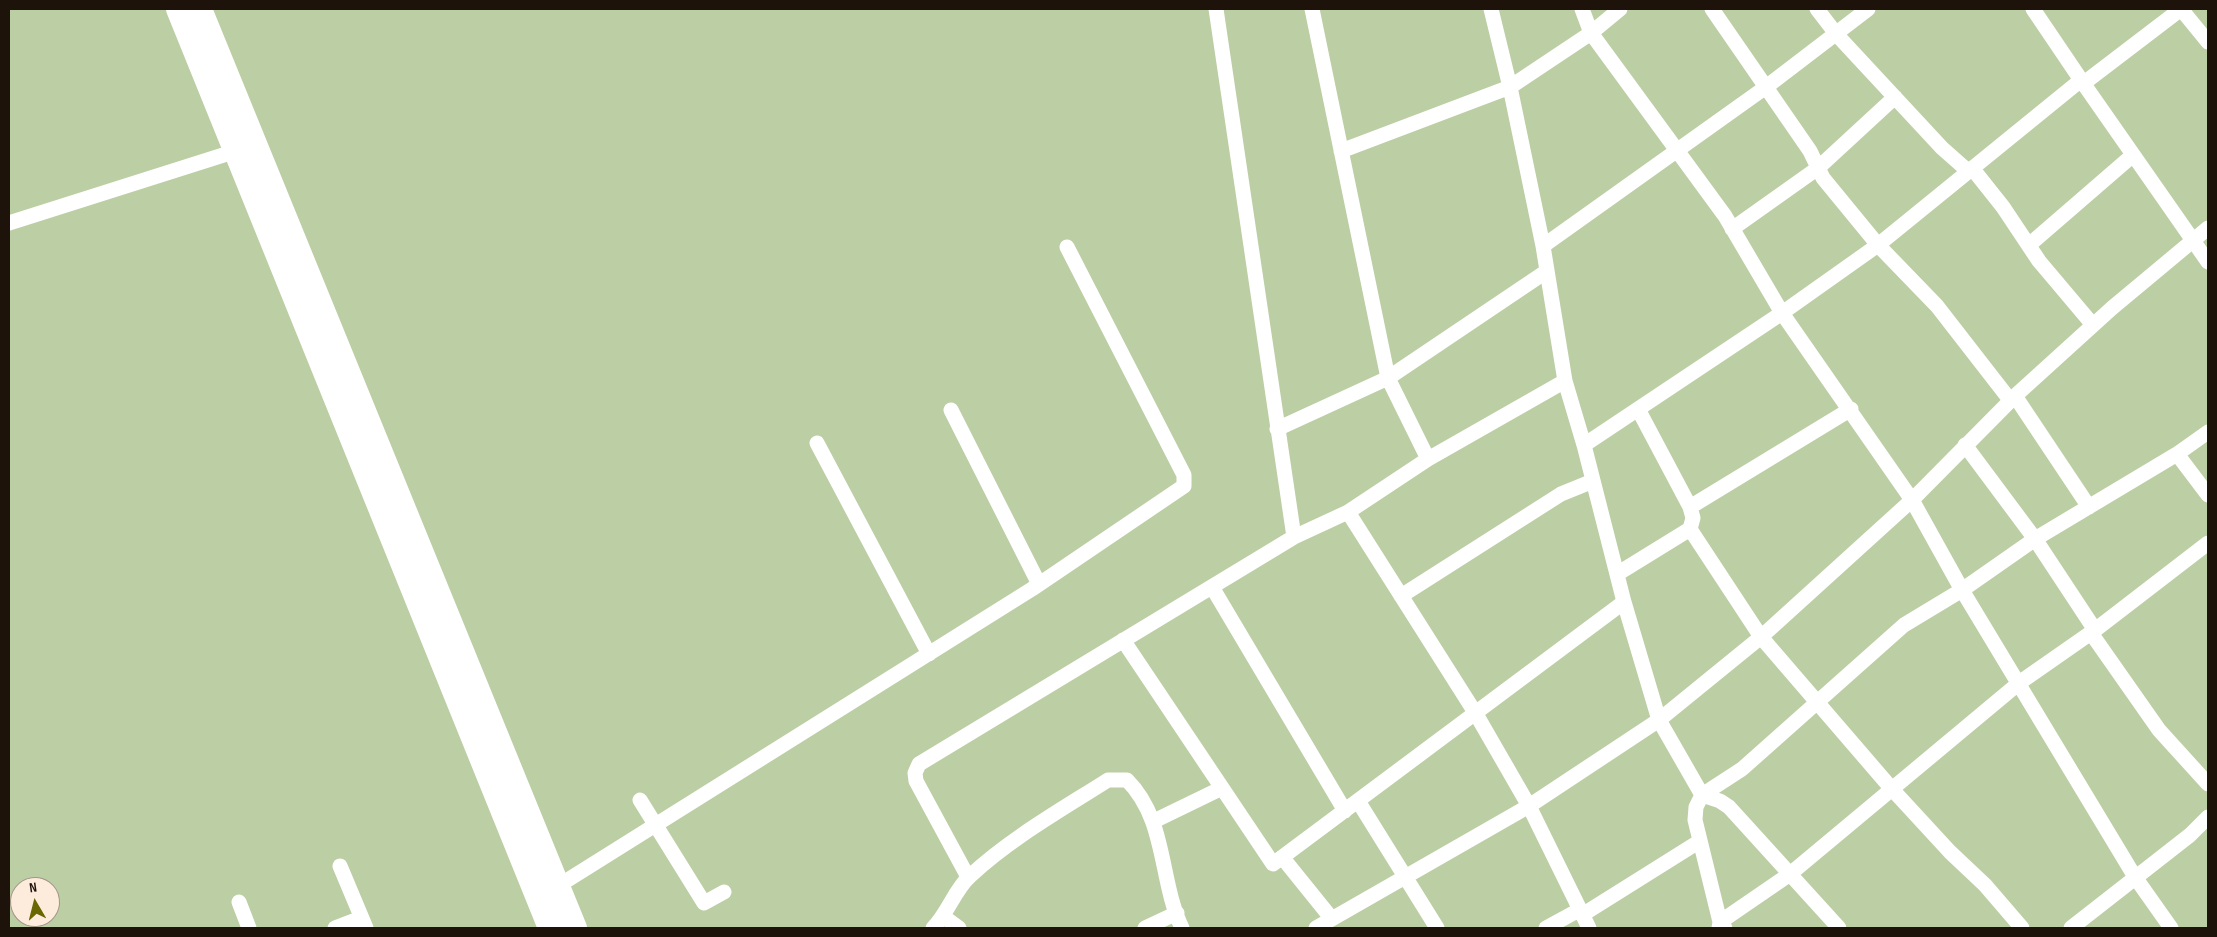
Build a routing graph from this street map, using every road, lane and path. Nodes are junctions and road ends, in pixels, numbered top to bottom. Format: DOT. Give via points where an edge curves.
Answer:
graph roads {
  1 [pos="178,9"];
  2 [pos="200,9"];
  3 [pos="1216,9"];
  4 [pos="1312,9"];
  5 [pos="1491,9"];
  6 [pos="1582,9"];
  7 [pos="1620,9"];
  8 [pos="1712,9"];
  9 [pos="1817,9"];
  10 [pos="1868,9"];
  11 [pos="2033,9"];
  12 [pos="2181,9"];
  13 [pos="1591,33"];
  14 [pos="1837,35"];
  15 [pos="2208,42"];
  16 [pos="2082,81"];
  17 [pos="1510,87"];
  18 [pos="1766,87"];
  19 [pos="1895,97"];
  20 [pos="1677,149"];
  21 [pos="236,151"];
  22 [pos="1341,151"];
  23 [pos="2133,155"];
  24 [pos="1818,168"];
  25 [pos="1970,169"];
  26 [pos="9,223"];
  27 [pos="2208,228"];
  28 [pos="1732,229"];
  29 [pos="2192,241"];
  30 [pos="1878,245"];
  31 [pos="2028,245"];
  32 [pos="1543,246"];
  33 [pos="1067,247"];
  34 [pos="2208,262"];
  35 [pos="1547,271"];
  36 [pos="1782,313"];
  37 [pos="2093,325"];
  38 [pos="1388,378"];
  39 [pos="1565,381"];
  40 [pos="2012,398"];
  41 [pos="1638,409"];
  42 [pos="951,410"];
  43 [pos="1851,410"];
  44 [pos="1277,429"];
  45 [pos="2208,432"];
  46 [pos="816,443"];
  47 [pos="1584,445"];
  48 [pos="1966,445"];
  49 [pos="2177,454"];
  50 [pos="1428,459"];
  51 [pos="1594,481"];
  52 [pos="2208,495"];
  53 [pos="1912,500"];
  54 [pos="1690,507"];
  55 [pos="2089,507"];
  56 [pos="1348,512"];
  57 [pos="1690,529"];
  58 [pos="1294,537"];
  59 [pos="2035,539"];
  60 [pos="2208,543"];
  61 [pos="1617,574"];
  62 [pos="1040,584"];
  63 [pos="1212,587"];
  64 [pos="1962,590"];
  65 [pos="1401,596"];
  66 [pos="1624,602"];
  67 [pos="2093,631"];
  68 [pos="1761,637"];
  69 [pos="1123,640"];
  70 [pos="929,654"];
  71 [pos="2019,683"];
  72 [pos="1818,703"];
  73 [pos="1476,714"];
  74 [pos="1659,720"];
  75 [pos="2208,784"];
  76 [pos="1222,788"];
  77 [pos="1891,788"];
  78 [pos="1702,796"];
  79 [pos="640,800"];
  80 [pos="1358,801"];
  81 [pos="1529,806"];
  82 [pos="1345,811"];
  83 [pos="2208,816"];
  84 [pos="1154,821"];
  85 [pos="656,825"];
  86 [pos="1700,841"];
  87 [pos="1282,857"];
  88 [pos="340,866"];
  89 [pos="1790,874"];
  90 [pos="1406,876"];
  91 [pos="968,877"];
  92 [pos="2135,878"];
  93 [pos="558,886"];
  94 [pos="724,892"];
  95 [pos="239,902"];
  96 [pos="1176,913"];
  97 [pos="1584,918"];
  98 [pos="1332,919"];
  99 [pos="364,923"];
  100 [pos="938,923"];
  101 [pos="1721,926"];
  102 [pos="249,928"];
  103 [pos="335,928"];
  104 [pos="550,928"];
  105 [pos="575,928"];
  106 [pos="959,928"];
  107 [pos="1145,928"];
  108 [pos="1182,928"];
  109 [pos="1316,928"];
  110 [pos="1438,928"];
  111 [pos="1546,928"];
  112 [pos="1839,928"];
  113 [pos="2022,928"];
  114 [pos="2072,928"];
  115 [pos="2171,928"];
  1 -- 21 [label="main road"];
  2 -- 93 [label="main road"];
  3 -- 44 [label="street"];
  4 -- 22 [label="street"];
  5 -- 17 [label="street"];
  6 -- 13 [label="street"];
  7 -- 13 [label="street"];
  8 -- 18 [label="street"];
  9 -- 14 [label="street"];
  10 -- 14 [label="street"];
  11 -- 16 [label="street"];
  12 -- 15 [label="street"];
  12 -- 16 [label="street"];
  13 -- 17 [label="street"];
  13 -- 20 [label="street"];
  14 -- 18 [label="street"];
  14 -- 19 [label="street"];
  16 -- 23 [label="street"];
  16 -- 25 [label="street"];
  17 -- 22 [label="street"];
  17 -- 32 [label="street"];
  18 -- 20 [label="street"];
  18 -- 24 [label="street"];
  19 -- 24 [label="street"];
  19 -- 25 [label="street" via="1942,148"];
  20 -- 28 [label="street"];
  20 -- 32 [label="street"];
  21 -- 26 [label="street"];
  21 -- 104 [label="main road"];
  22 -- 38 [label="street"];
  23 -- 29 [label="street"];
  23 -- 31 [label="street"];
  24 -- 28 [label="street"];
  24 -- 30 [label="street"];
  25 -- 30 [label="street"];
  25 -- 31 [label="street" via="2003,206"];
  27 -- 29 [label="street"];
  28 -- 36 [label="street"];
  29 -- 34 [label="street"];
  29 -- 37 [label="street"];
  30 -- 36 [label="street"];
  30 -- 40 [label="street" via="1938,306"];
  31 -- 37 [label="street"];
  32 -- 35 [label="street"];
  33 -- 62 [label="street" via="1184,475 1184,486"];
  35 -- 38 [label="street"];
  35 -- 39 [label="street"];
  36 -- 41 [label="street"];
  36 -- 43 [label="street"];
  37 -- 40 [label="street"];
  38 -- 44 [label="street"];
  38 -- 50 [label="street"];
  39 -- 47 [label="street"];
  39 -- 50 [label="street"];
  40 -- 48 [label="street"];
  40 -- 55 [label="street"];
  41 -- 47 [label="street"];
  41 -- 54 [label="street"];
  42 -- 62 [label="street"];
  43 -- 53 [label="street"];
  43 -- 54 [label="street"];
  44 -- 58 [label="street"];
  45 -- 49 [label="street"];
  46 -- 70 [label="street"];
  47 -- 51 [label="street"];
  48 -- 53 [label="street"];
  48 -- 59 [label="street"];
  49 -- 52 [label="street"];
  49 -- 55 [label="street"];
  50 -- 56 [label="street"];
  51 -- 61 [label="street"];
  51 -- 65 [label="street" via="1561,494"];
  53 -- 64 [label="street"];
  53 -- 68 [label="street"];
  54 -- 57 [label="street" via="1693,518"];
  55 -- 59 [label="street"];
  56 -- 58 [label="street"];
  56 -- 65 [label="street"];
  57 -- 61 [label="street"];
  57 -- 68 [label="street"];
  58 -- 63 [label="street"];
  59 -- 64 [label="street"];
  59 -- 67 [label="street"];
  60 -- 67 [label="street"];
  61 -- 66 [label="street"];
  62 -- 70 [label="street"];
  63 -- 69 [label="street"];
  63 -- 82 [label="street"];
  64 -- 71 [label="street"];
  64 -- 72 [label="street" via="1904,625"];
  65 -- 73 [label="street"];
  66 -- 73 [label="street"];
  66 -- 74 [label="street"];
  67 -- 71 [label="street"];
  67 -- 75 [label="street" via="2159,730"];
  68 -- 72 [label="street"];
  68 -- 74 [label="street"];
  69 -- 76 [label="street"];
  69 -- 91 [label="street" via="919,764 916,781"];
  70 -- 85 [label="street"];
  71 -- 77 [label="street"];
  71 -- 92 [label="street"];
  72 -- 77 [label="street"];
  72 -- 78 [label="street" via="1742,770"];
  73 -- 80 [label="street"];
  73 -- 81 [label="street"];
  74 -- 78 [label="street"];
  74 -- 81 [label="street"];
  76 -- 84 [label="street"];
  76 -- 87 [label="street" via="1273,864"];
  77 -- 89 [label="street"];
  77 -- 113 [label="street"];
  78 -- 86 [label="street" via="1696,807"];
  78 -- 89 [label="street" via="1729,807"];
  79 -- 85 [label="street"];
  80 -- 82 [label="street"];
  80 -- 90 [label="street"];
  81 -- 90 [label="street"];
  81 -- 97 [label="street"];
  82 -- 87 [label="street"];
  83 -- 92 [label="street" via="2190,835"];
  84 -- 91 [label="street" via="1137,790 1127,780 1108,780 1003,848"];
  84 -- 96 [label="street"];
  85 -- 93 [label="street"];
  85 -- 94 [label="street" via="704,903"];
  86 -- 97 [label="street"];
  86 -- 101 [label="street"];
  87 -- 98 [label="street"];
  88 -- 99 [label="street"];
  89 -- 101 [label="street"];
  89 -- 112 [label="street"];
  90 -- 98 [label="street"];
  90 -- 110 [label="street"];
  91 -- 100 [label="street"];
  92 -- 114 [label="street"];
  92 -- 115 [label="street"];
  93 -- 105 [label="main road"];
  95 -- 102 [label="street"];
  96 -- 107 [label="street"];
  96 -- 108 [label="street"];
  97 -- 111 [label="street"];
  98 -- 109 [label="street"];
  99 -- 103 [label="street"];
  100 -- 106 [label="street"];
}
